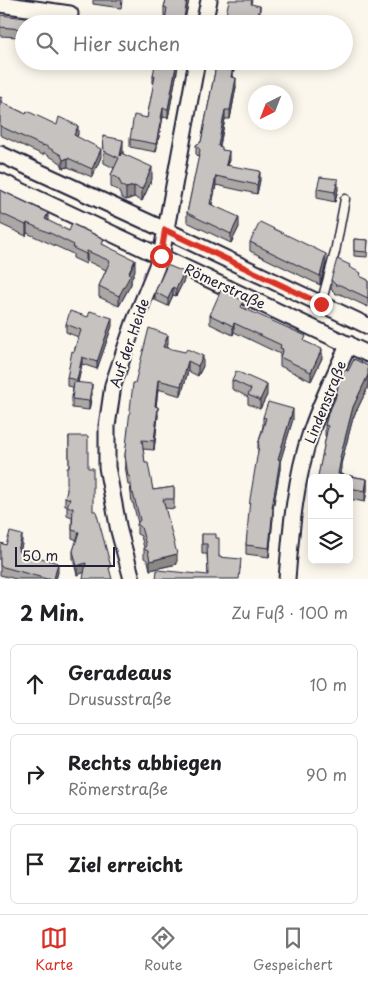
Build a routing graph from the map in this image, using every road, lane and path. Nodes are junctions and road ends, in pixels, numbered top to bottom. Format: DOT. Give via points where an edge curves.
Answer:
graph roads {
  1 [pos="208,0"];
  2 [pos="0,4"];
  3 [pos="70,14"];
  4 [pos="206,15"];
  5 [pos="195,70"];
  6 [pos="0,154"];
  7 [pos="0,181"];
  8 [pos="345,199"];
  9 [pos="165,230"];
  10 [pos="161,256"];
  11 [pos="321,304"];
  12 [pos="368,326"];
  13 [pos="349,344"];
  14 [pos="368,354"];
  15 [pos="132,579"];
  16 [pos="287,579"];
  1 -- 4 [label="street"];
  2 -- 3 [label="street"];
  5 -- 9 [label="street, Auf der Heide"];
  6 -- 9 [label="street, Römerstraße"];
  7 -- 10 [label="street, Römerstraße"];
  8 -- 11 [label="lane"];
  9 -- 10 [label="street, Auf der Heide"];
  9 -- 11 [label="street, Römerstraße"];
  10 -- 13 [label="street, Römerstraße"];
  10 -- 15 [label="street, Auf der Heide" via="113,385 107,426 107,467"];
  11 -- 12 [label="street, Römerstraße"];
  13 -- 14 [label="street, Römerstraße"];
  13 -- 16 [label="street, Lindenstraße" via="310,434 298,481"];
}
